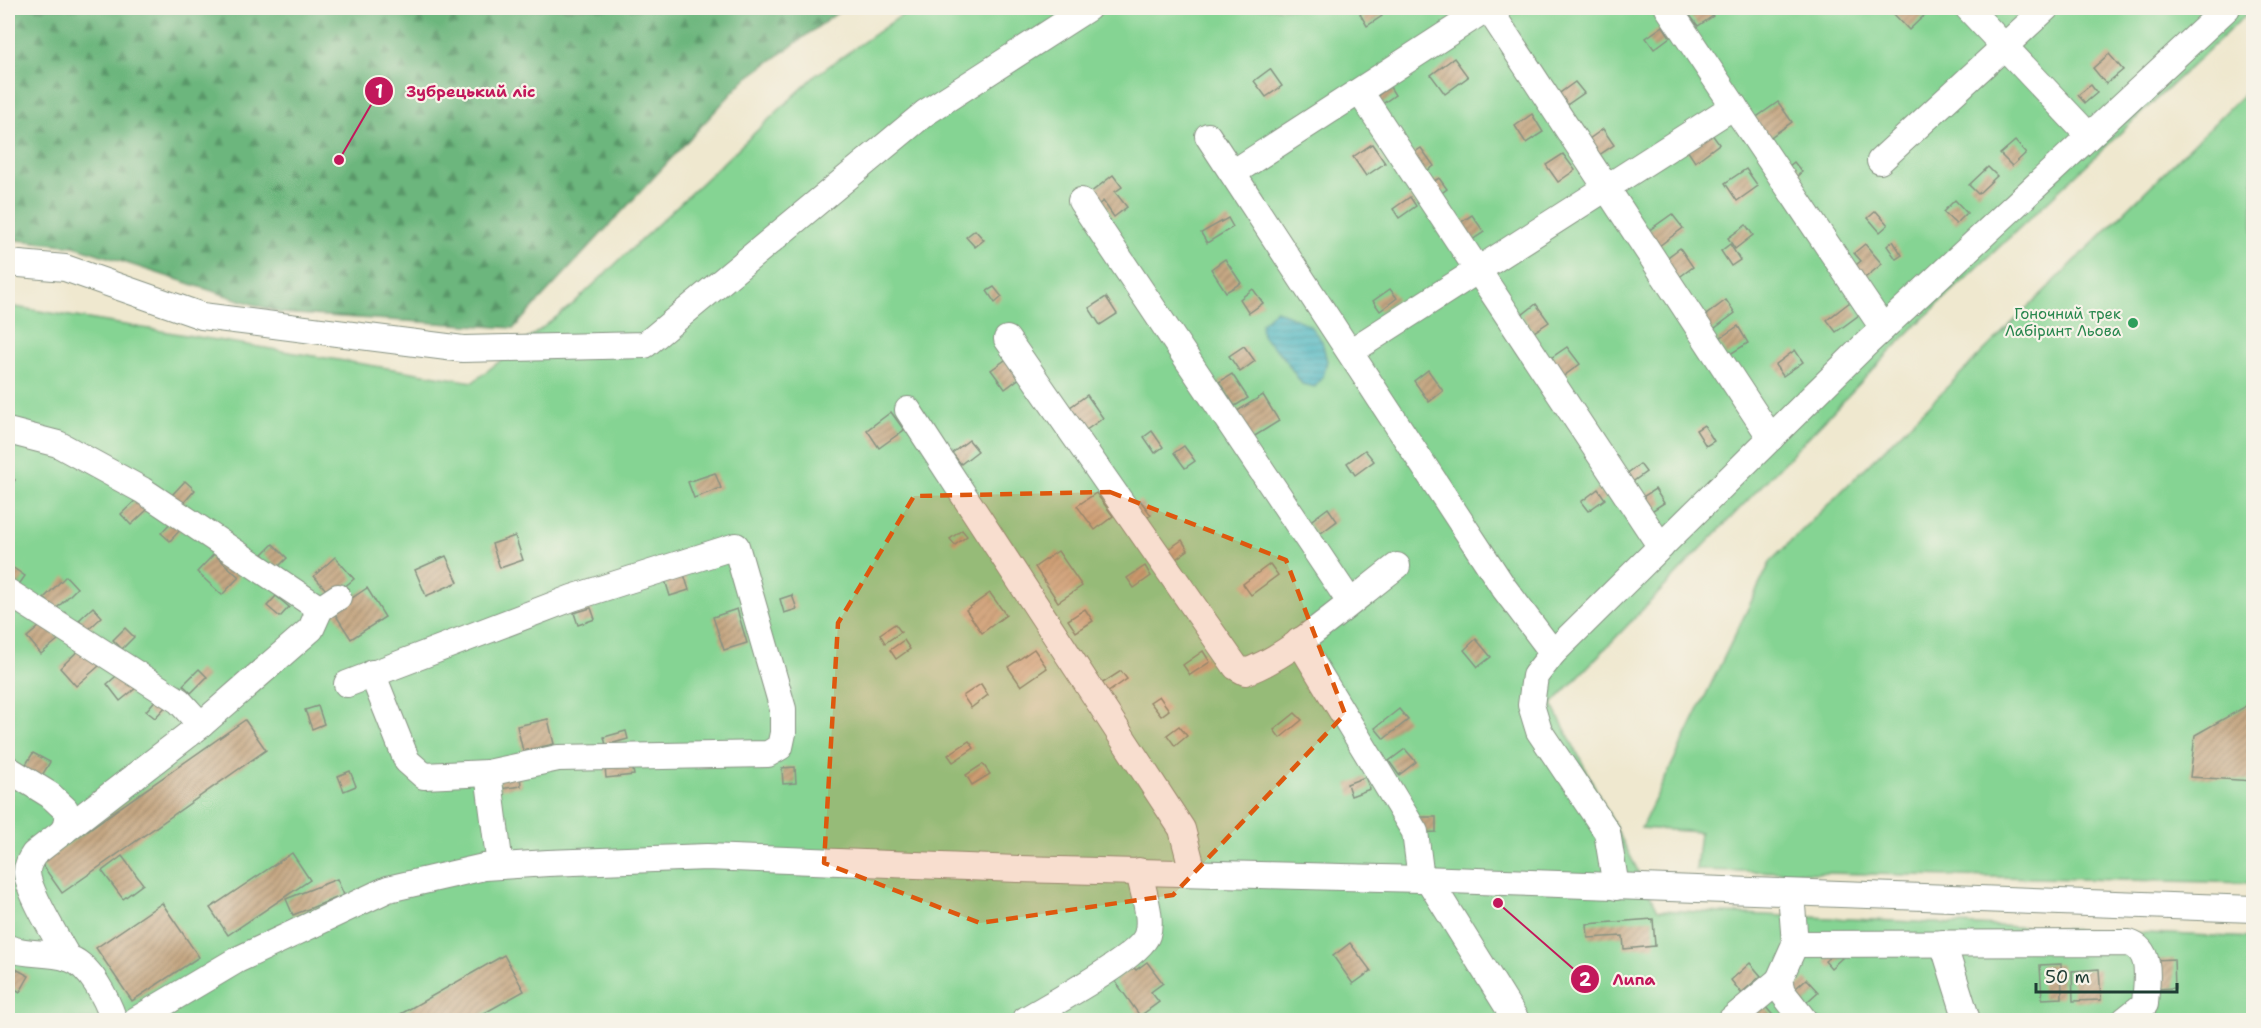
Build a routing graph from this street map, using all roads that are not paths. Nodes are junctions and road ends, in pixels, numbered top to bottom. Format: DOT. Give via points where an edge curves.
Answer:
graph roads {
  1 [pos="1088,8"];
  2 [pos="1487,8"];
  3 [pos="1668,8"];
  4 [pos="1968,8"];
  5 [pos="2046,8"];
  6 [pos="2227,8"];
  7 [pos="2004,46"];
  8 [pos="1360,92"];
  9 [pos="1734,106"];
  10 [pos="1208,136"];
  11 [pos="2089,136"];
  12 [pos="1880,160"];
  13 [pos="1233,173"];
  14 [pos="1606,188"];
  15 [pos="1081,201"];
  16 [pos="8,263"];
  17 [pos="1478,270"];
  18 [pos="1883,328"];
  19 [pos="1007,339"];
  20 [pos="1350,352"];
  21 [pos="908,410"];
  22 [pos="8,431"];
  23 [pos="1771,438"];
  24 [pos="1661,546"];
  25 [pos="1397,566"];
  26 [pos="8,592"];
  27 [pos="1350,602"];
  28 [pos="1299,641"];
  29 [pos="1553,653"];
  30 [pos="372,673"];
  31 [pos="347,684"];
  32 [pos="201,726"];
  33 [pos="8,769"];
  34 [pos="488,773"];
  35 [pos="64,831"];
  36 [pos="500,866"];
  37 [pos="1139,871"];
  38 [pos="1193,872"];
  39 [pos="1425,879"];
  40 [pos="1616,887"];
  41 [pos="1791,893"];
  42 [pos="2253,909"];
  43 [pos="1795,944"];
  44 [pos="1942,944"];
  45 [pos="8,948"];
  46 [pos="68,958"];
  47 [pos="1779,980"];
  48 [pos="114,1020"];
  49 [pos="136,1020"];
  50 [pos="1025,1020"];
  51 [pos="1516,1020"];
  52 [pos="1731,1020"];
  53 [pos="1804,1020"];
  54 [pos="1967,1020"];
  55 [pos="2125,1020"];
  1 -- 16 [label="street" via="925,113 645,345 463,349 404,342 202,315 65,268"];
  2 -- 8 [label="street"];
  2 -- 14 [label="street"];
  3 -- 9 [label="street"];
  4 -- 7 [label="street"];
  5 -- 7 [label="street"];
  6 -- 11 [label="street"];
  7 -- 11 [label="street"];
  7 -- 12 [label="street"];
  8 -- 13 [label="street"];
  8 -- 17 [label="street"];
  9 -- 14 [label="street"];
  9 -- 18 [label="street"];
  10 -- 13 [label="street"];
  11 -- 18 [label="street"];
  13 -- 20 [label="street"];
  14 -- 17 [label="street"];
  14 -- 23 [label="street"];
  15 -- 27 [label="street"];
  17 -- 20 [label="street"];
  17 -- 24 [label="street"];
  18 -- 23 [label="street"];
  19 -- 28 [label="street" via="1236,667 1245,672 1257,668"];
  20 -- 29 [label="street" via="1504,588"];
  21 -- 38 [label="street" via="1182,829"];
  22 -- 32 [label="street" via="58,444 329,603 311,628"];
  23 -- 24 [label="street"];
  24 -- 29 [label="street"];
  25 -- 27 [label="street"];
  26 -- 32 [label="street" via="179,701"];
  27 -- 28 [label="street"];
  28 -- 39 [label="street" via="1415,832"];
  29 -- 40 [label="street" via="1534,676 1531,705 1539,731 1606,832"];
  30 -- 31 [label="street"];
  30 -- 34 [label="street" via="406,761 416,772 424,776"];
  30 -- 34 [label="street" via="572,598 736,546 783,709 780,747 768,754 558,758"];
  32 -- 35 [label="street"];
  33 -- 35 [label="street" via="60,804 68,816"];
  34 -- 36 [label="street"];
  35 -- 46 [label="street" via="34,854 26,874"];
  36 -- 37 [label="street" via="707,857"];
  36 -- 49 [label="street" via="388,889 237,960"];
  37 -- 38 [label="street"];
  37 -- 50 [label="street" via="1149,924 1146,938 1127,958"];
  38 -- 39 [label="street"];
  39 -- 40 [label="street"];
  39 -- 51 [label="street"];
  40 -- 41 [label="street"];
  41 -- 42 [label="street"];
  41 -- 43 [label="street"];
  43 -- 44 [label="street"];
  43 -- 47 [label="street"];
  44 -- 54 [label="street"];
  44 -- 55 [label="street" via="2138,946 2144,952 2147,967 2145,1004"];
  45 -- 46 [label="street" via="23,954"];
  46 -- 48 [label="street" via="87,970"];
  47 -- 52 [label="street"];
  47 -- 53 [label="street" via="1782,993"];
}
